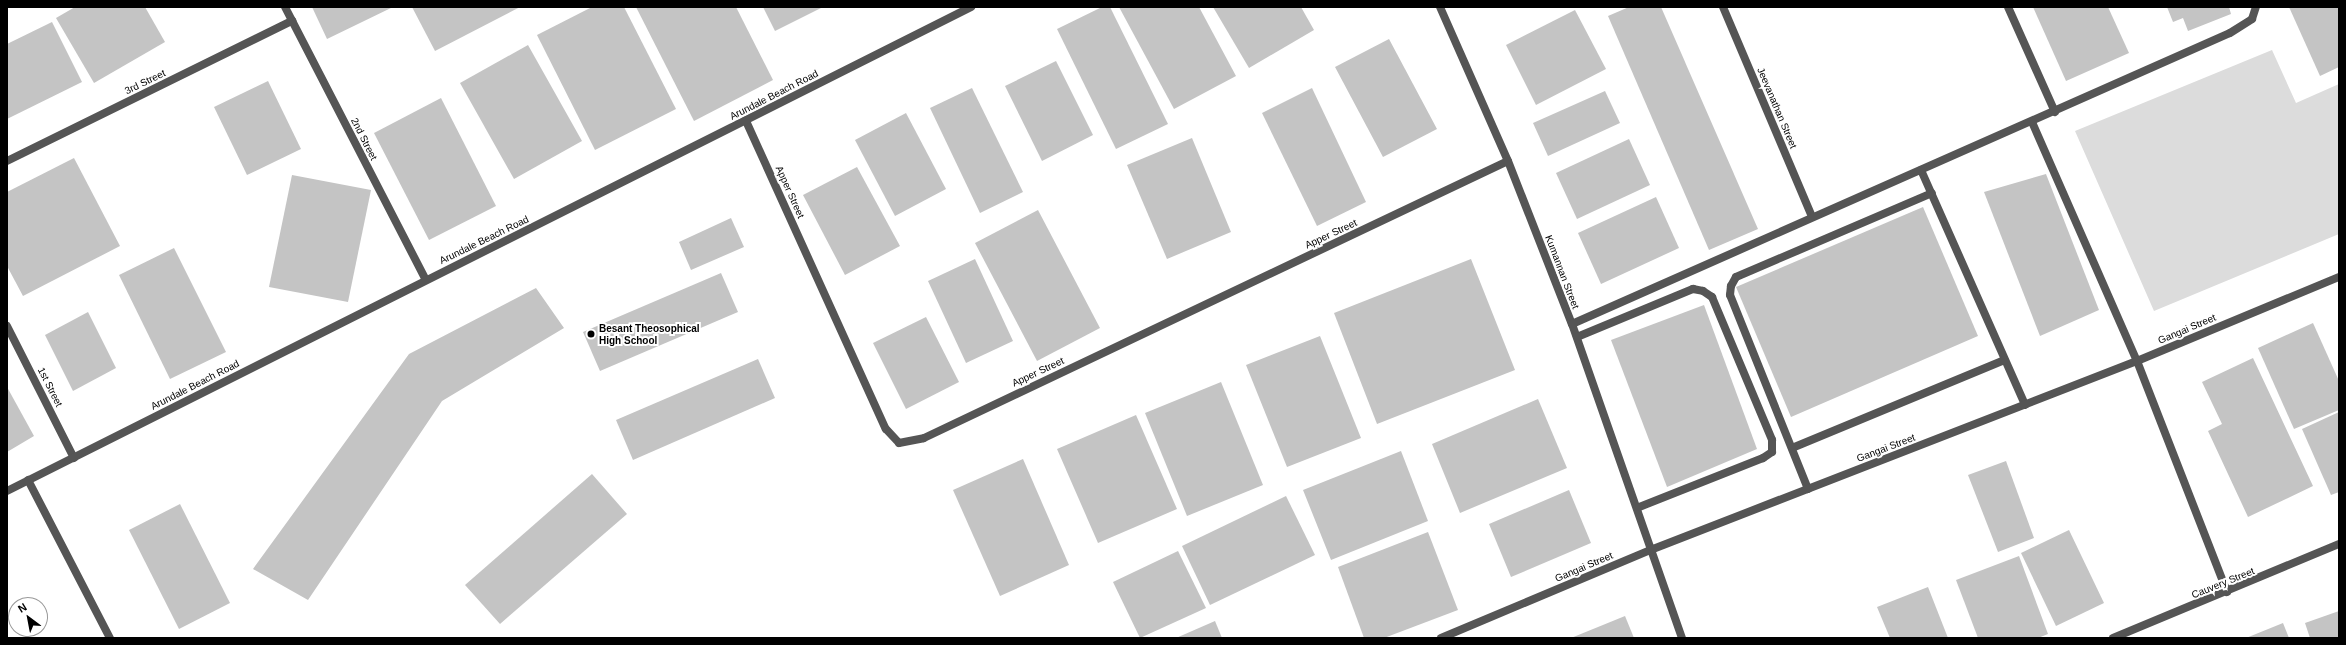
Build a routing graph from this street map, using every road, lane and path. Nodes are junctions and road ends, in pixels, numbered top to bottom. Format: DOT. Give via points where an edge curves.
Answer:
graph roads {
  1 [pos="285,7"];
  2 [pos="971,7"];
  3 [pos="1440,7"];
  4 [pos="1723,7"];
  5 [pos="2008,7"];
  6 [pos="2256,7"];
  7 [pos="292,21"];
  8 [pos="2055,112"];
  9 [pos="746,121"];
  10 [pos="2032,122"];
  11 [pos="7,161"];
  12 [pos="1508,161"];
  13 [pos="1921,170"];
  14 [pos="1932,193"];
  15 [pos="1812,217"];
  16 [pos="2339,277"];
  17 [pos="426,280"];
  18 [pos="1572,324"];
  19 [pos="7,326"];
  20 [pos="1577,337"];
  21 [pos="2004,360"];
  22 [pos="2137,361"];
  23 [pos="2025,405"];
  24 [pos="1792,448"];
  25 [pos="74,458"];
  26 [pos="28,480"];
  27 [pos="1808,488"];
  28 [pos="7,491"];
  29 [pos="1639,507"];
  30 [pos="2339,544"];
  31 [pos="1653,549"];
  32 [pos="2227,592"];
  33 [pos="110,638"];
  34 [pos="1441,638"];
  35 [pos="1682,638"];
  36 [pos="2113,638"];
  1 -- 7 [label="street, 2nd Street"];
  2 -- 9 [label="street, Arundale Beach Road"];
  3 -- 12 [label="street, Kumannan Street"];
  4 -- 15 [label="street, Jeevanathan Street"];
  5 -- 8 [label="street"];
  6 -- 8 [label="street" via="2252,19 2230,33"];
  7 -- 11 [label="street, 3rd Street"];
  7 -- 17 [label="street, 2nd Street"];
  8 -- 10 [label="street"];
  9 -- 12 [label="street, Apper Street" via="886,429 899,443 924,438"];
  9 -- 17 [label="street, Arundale Beach Road"];
  10 -- 13 [label="street"];
  10 -- 22 [label="street"];
  12 -- 18 [label="street, Kumannan Street"];
  13 -- 14 [label="street"];
  13 -- 15 [label="street"];
  14 -- 21 [label="street"];
  14 -- 24 [label="street" via="1736,277 1731,286 1730,294"];
  15 -- 18 [label="street"];
  16 -- 22 [label="street, Gangai Street"];
  17 -- 25 [label="street, Arundale Beach Road"];
  18 -- 20 [label="street, Kumannan Street"];
  19 -- 25 [label="street, 1st Street"];
  20 -- 29 [label="street, Kumannan Street"];
  20 -- 29 [label="street" via="1693,290 1703,291 1712,297 1772,440 1772,452 1763,458"];
  21 -- 23 [label="street"];
  21 -- 24 [label="street"];
  22 -- 23 [label="street, Gangai Street"];
  22 -- 32 [label="street"];
  23 -- 27 [label="street, Gangai Street"];
  24 -- 27 [label="street"];
  25 -- 26 [label="street, Arundale Beach Road"];
  26 -- 28 [label="street, Arundale Beach Road"];
  26 -- 33 [label="street"];
  27 -- 31 [label="street, Gangai Street"];
  29 -- 31 [label="street, Kumannan Street"];
  30 -- 32 [label="street, Cauvery Street"];
  31 -- 34 [label="street, Gangai Street"];
  31 -- 35 [label="street, Kumannan Street"];
  32 -- 36 [label="street, Cauvery Street"];
}
